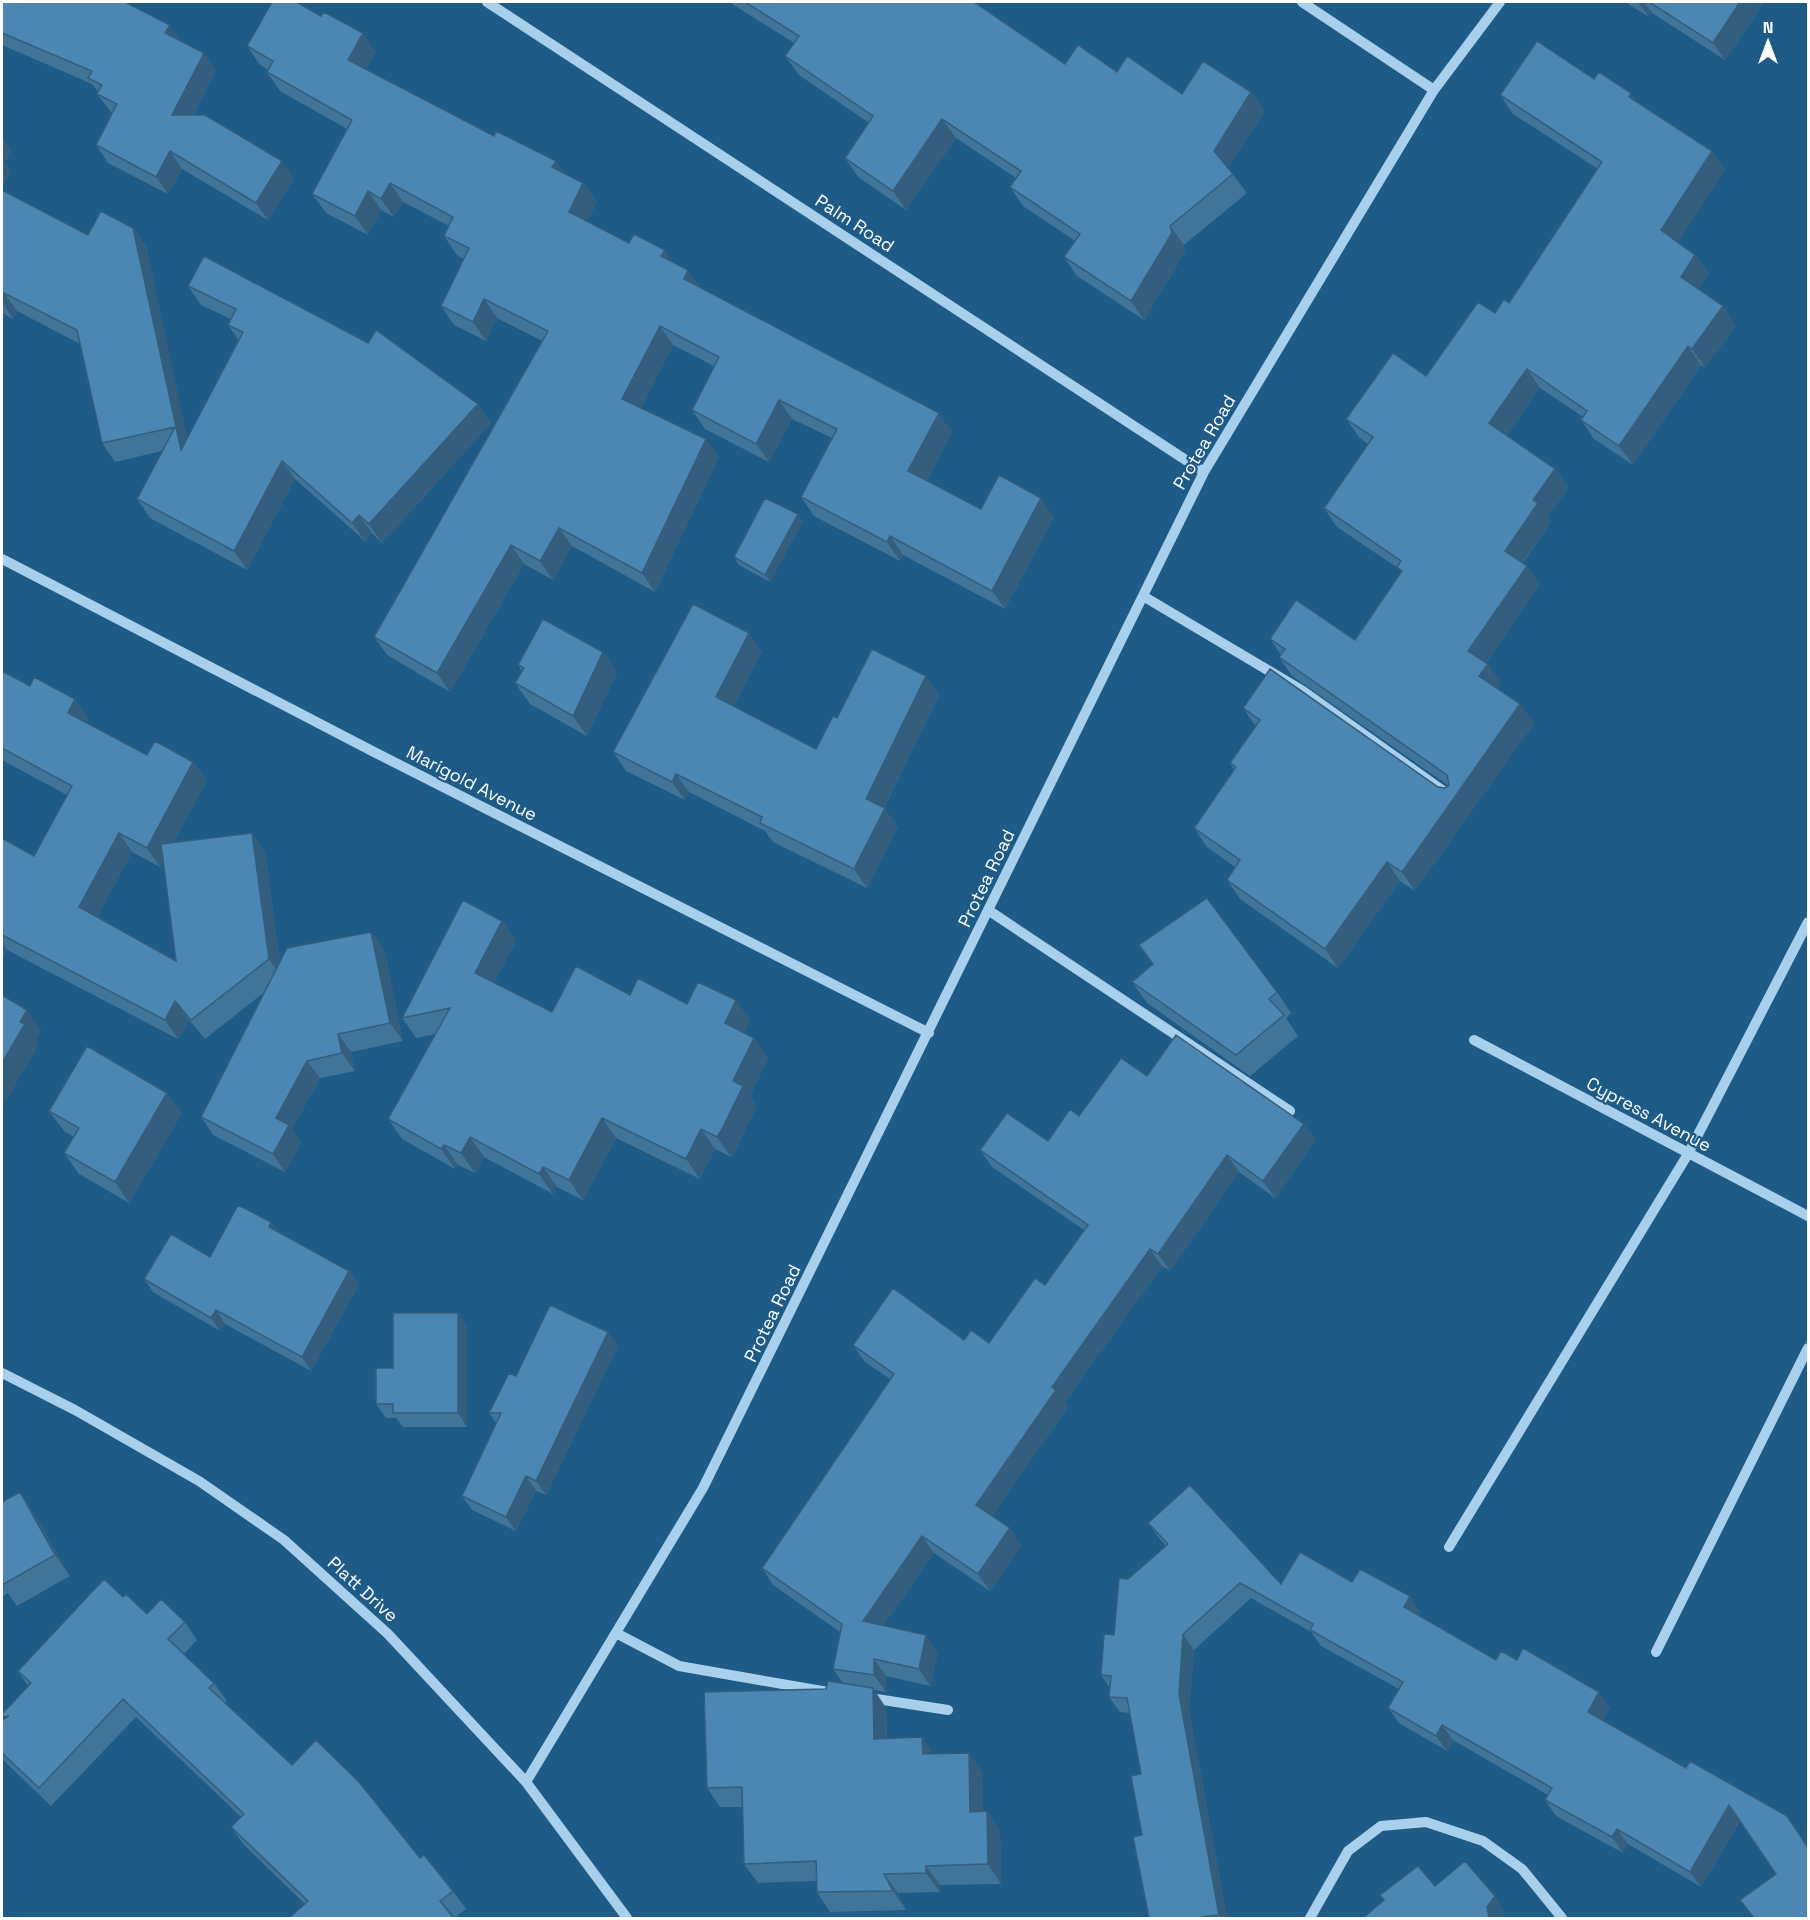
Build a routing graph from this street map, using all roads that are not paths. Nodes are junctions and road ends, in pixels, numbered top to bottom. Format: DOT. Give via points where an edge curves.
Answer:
graph roads {
  1 [pos="487,2"];
  2 [pos="1302,2"];
  3 [pos="1500,2"];
  4 [pos="1434,90"];
  5 [pos="1204,472"];
  6 [pos="2,559"];
  7 [pos="1143,596"];
  8 [pos="1456,800"];
  9 [pos="988,910"];
  10 [pos="1809,922"];
  11 [pos="929,1032"];
  12 [pos="1474,1040"];
  13 [pos="1290,1111"];
  14 [pos="1688,1154"];
  15 [pos="1809,1216"];
  16 [pos="1809,1348"];
  17 [pos="2,1373"];
  18 [pos="1449,1547"];
  19 [pos="616,1632"];
  20 [pos="1656,1652"];
  21 [pos="838,1694"];
  22 [pos="861,1697"];
  23 [pos="948,1710"];
  24 [pos="526,1782"];
  25 [pos="627,1918"];
  26 [pos="1310,1918"];
  27 [pos="1562,1918"];
  1 -- 5 [label="street, Palm Road"];
  2 -- 4 [label="street"];
  3 -- 4 [label="street, Protea Road"];
  4 -- 5 [label="street, Protea Road"];
  5 -- 7 [label="street, Protea Road"];
  6 -- 11 [label="street, Marigold Avenue"];
  7 -- 8 [label="street" via="1303,691"];
  7 -- 9 [label="street, Protea Road"];
  9 -- 11 [label="street, Protea Road"];
  9 -- 13 [label="street"];
  10 -- 14 [label="street"];
  11 -- 19 [label="street, Protea Road" via="703,1488"];
  12 -- 14 [label="street, Cypress Avenue"];
  14 -- 15 [label="street, Cypress Avenue"];
  14 -- 18 [label="street"];
  16 -- 20 [label="street"];
  17 -- 24 [label="street, Platt Drive" via="199,1480 284,1540 388,1634"];
  19 -- 21 [label="street" via="679,1666"];
  19 -- 24 [label="street, Protea Road"];
  22 -- 23 [label="street"];
  24 -- 25 [label="street, Platt Drive"];
  26 -- 27 [label="street" via="1348,1851 1381,1826 1426,1822 1483,1840 1522,1869"];
}
